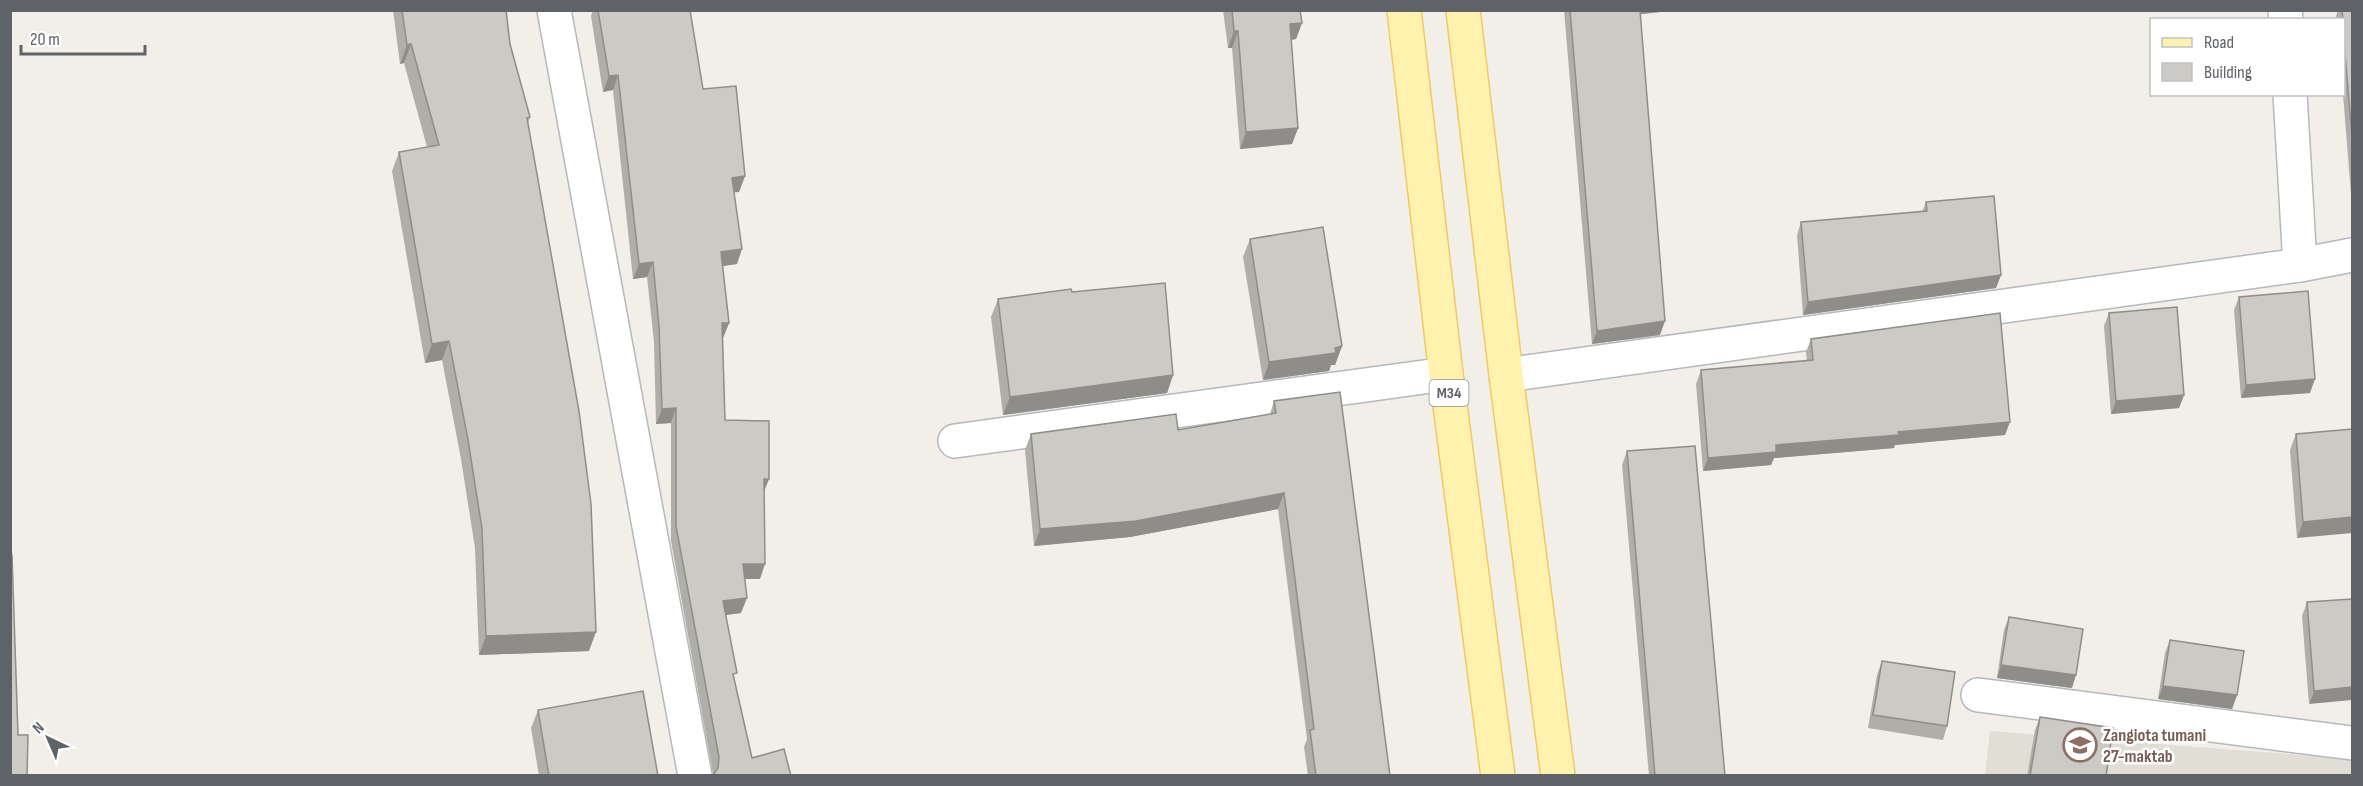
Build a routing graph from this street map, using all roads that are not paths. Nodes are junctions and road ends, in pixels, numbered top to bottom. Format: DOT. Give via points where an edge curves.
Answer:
graph roads {
  1 [pos="554,10"];
  2 [pos="1404,10"];
  3 [pos="1463,10"];
  4 [pos="2290,96"];
  5 [pos="2352,255"];
  6 [pos="2300,265"];
  7 [pos="1446,374"];
  8 [pos="1506,375"];
  9 [pos="955,441"];
  10 [pos="1978,695"];
  11 [pos="2352,743"];
  12 [pos="695,776"];
  13 [pos="1498,776"];
  14 [pos="1558,776"];
  1 -- 12 [label="street"];
  2 -- 7 [label="main road, M34"];
  3 -- 8 [label="main road"];
  4 -- 6 [label="street"];
  5 -- 6 [label="street"];
  6 -- 8 [label="street"];
  7 -- 9 [label="street"];
  7 -- 13 [label="main road, M34"];
  8 -- 14 [label="main road"];
  10 -- 11 [label="street"];
}
